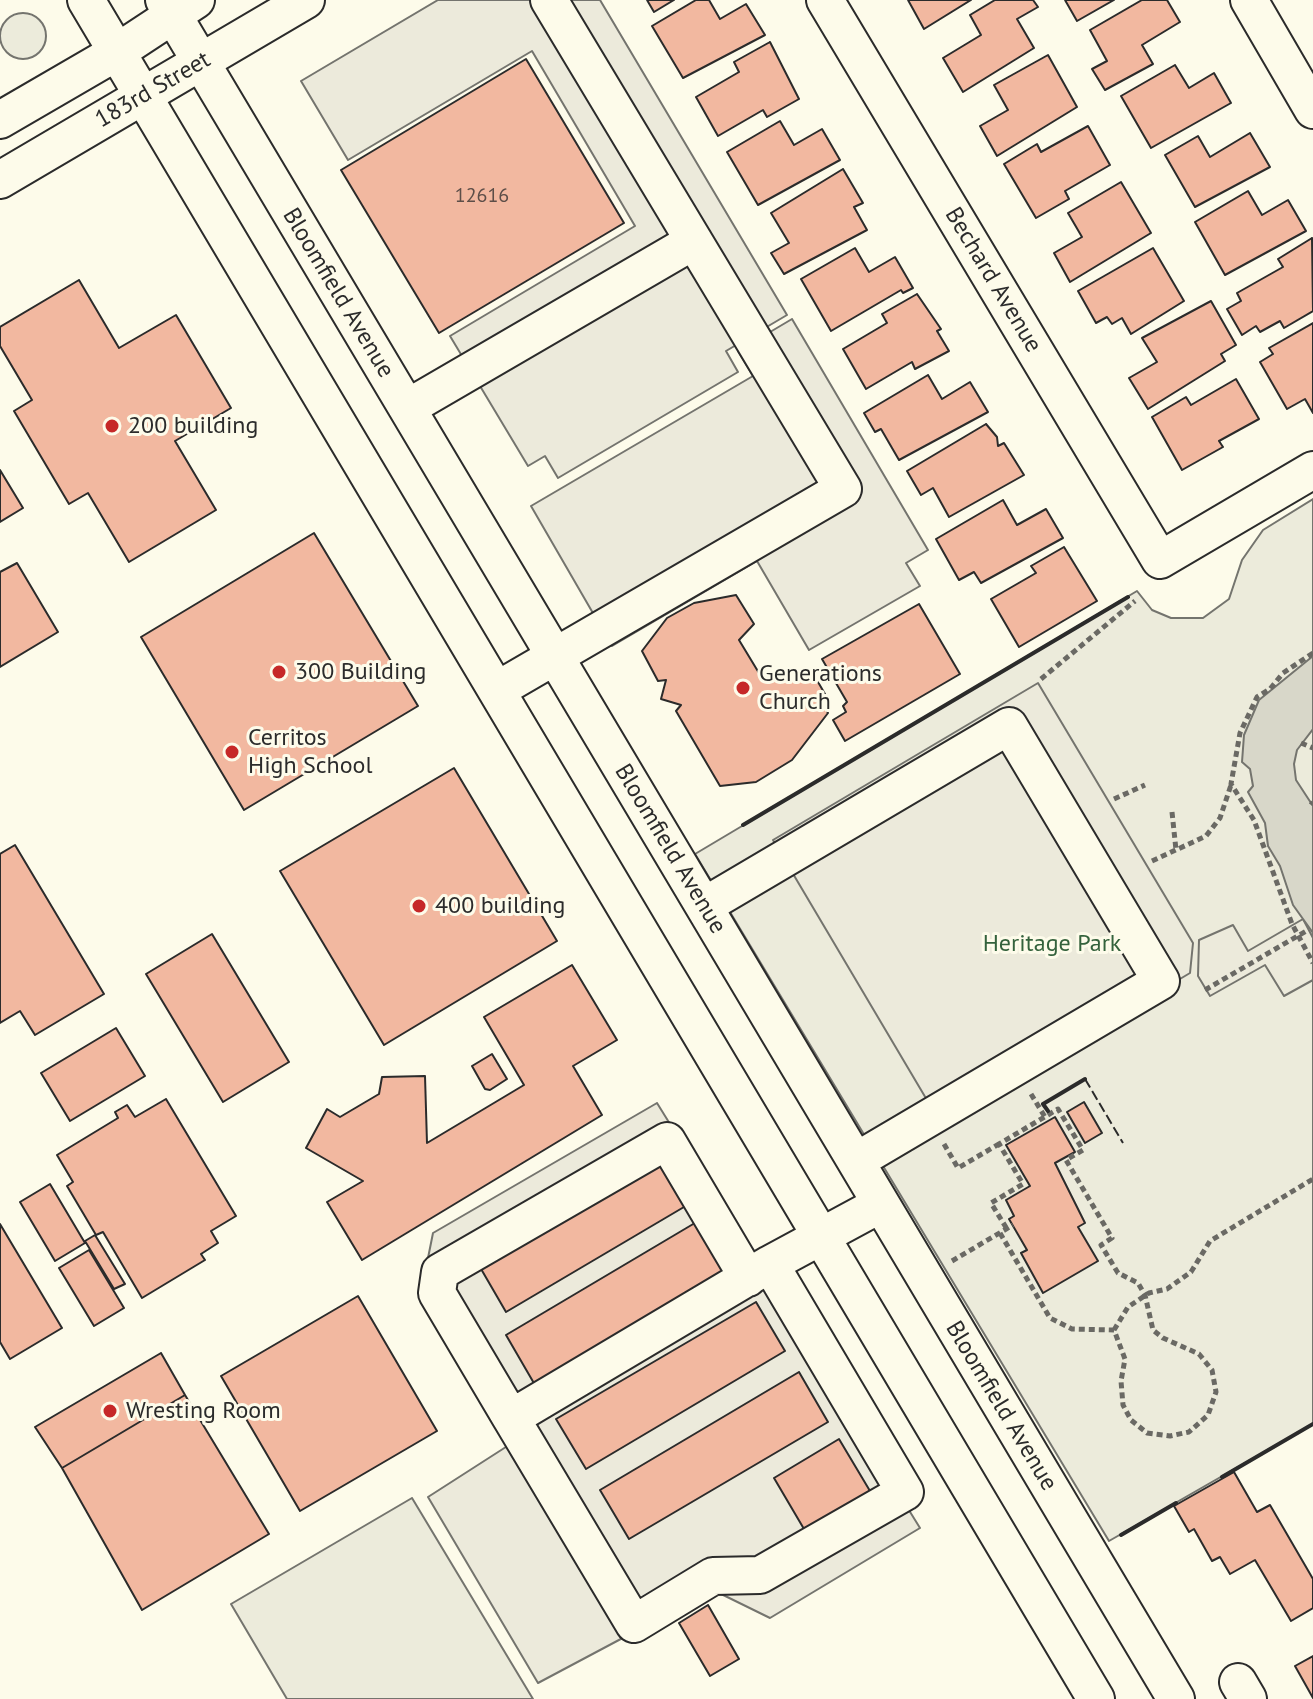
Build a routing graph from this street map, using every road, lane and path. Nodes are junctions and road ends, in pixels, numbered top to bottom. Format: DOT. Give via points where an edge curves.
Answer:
graph roads {
  1 [pos="86,0"];
  2 [pos="306,0"];
  3 [pos="549,0"];
  4 [pos="825,0"];
  5 [pos="1249,0"];
  6 [pos="178,5"];
  7 [pos="117,52"];
  8 [pos="201,62"];
  9 [pos="143,95"];
  10 [pos="1313,110"];
  11 [pos="0,120"];
  12 [pos="0,180"];
  13 [pos="694,241"];
  14 [pos="407,408"];
  15 [pos="1313,470"];
  16 [pos="1135,601"];
  17 [pos="1313,653"];
  18 [pos="555,657"];
  19 [pos="1041,679"];
  20 [pos="497,690"];
  21 [pos="1301,743"];
  22 [pos="1313,748"];
  23 [pos="1231,784"];
  24 [pos="1145,785"];
  25 [pos="1114,799"];
  26 [pos="1172,812"];
  27 [pos="1176,850"];
  28 [pos="1152,861"];
  29 [pos="704,906"];
  30 [pos="1308,930"];
  31 [pos="1298,935"];
  32 [pos="1313,963"];
  33 [pos="1205,990"];
  34 [pos="1030,1093"];
  35 [pos="1045,1117"];
  36 [pos="944,1144"];
  37 [pos="999,1144"];
  38 [pos="1066,1160"];
  39 [pos="856,1161"];
  40 [pos="1056,1166"];
  41 [pos="1313,1179"];
  42 [pos="881,1204"];
  43 [pos="1000,1233"];
  44 [pos="821,1237"];
  45 [pos="951,1262"];
  46 [pos="759,1271"];
  47 [pos="1145,1295"];
  48 [pos="1114,1330"];
  49 [pos="511,1418"];
  50 [pos="958,1466"];
  51 [pos="905,1492"];
  52 [pos="1096,1699"];
  53 [pos="1176,1699"];
  1 -- 7 [label="street"];
  2 -- 8 [label="street, 183rd Street"];
  3 -- 13 [label="street"];
  4 -- 15 [label="street, Bechard Avenue" via="1160,560"];
  5 -- 10 [label="street"];
  6 -- 7 [label="street"];
  6 -- 8 [label="street, Bloomfield Avenue"];
  7 -- 9 [label="street"];
  7 -- 11 [label="street"];
  8 -- 9 [label="street, 183rd Street"];
  8 -- 14 [label="street, Bloomfield Avenue"];
  9 -- 12 [label="street, 183rd Street"];
  9 -- 20 [label="street"];
  13 -- 14 [label="street"];
  13 -- 18 [label="street" via="843,489"];
  14 -- 18 [label="street, Bloomfield Avenue"];
  16 -- 19 [label="path"];
  17 -- 23 [label="path" via="1257,697 1240,733"];
  18 -- 20 [label="street"];
  18 -- 29 [label="street, Bloomfield Avenue"];
  20 -- 44 [label="street"];
  21 -- 22 [label="path"];
  23 -- 27 [label="path" via="1215,827"];
  23 -- 31 [label="path" via="1254,820"];
  24 -- 25 [label="path"];
  26 -- 27 [label="path"];
  27 -- 28 [label="path"];
  29 -- 39 [label="street, Bloomfield Avenue"];
  29 -- 39 [label="street" via="1009,726 1017,739 1161,981"];
  30 -- 31 [label="path"];
  31 -- 32 [label="path"];
  31 -- 33 [label="path"];
  34 -- 35 [label="path"];
  35 -- 37 [label="path"];
  35 -- 38 [label="path" via="1058,1109 1083,1150"];
  36 -- 37 [label="path" via="958,1168"];
  37 -- 43 [label="path" via="1025,1183 991,1203 1010,1227"];
  38 -- 40 [label="path"];
  38 -- 47 [label="path" via="1112,1238 1101,1245 1118,1273 1138,1283"];
  39 -- 42 [label="street, Bloomfield Avenue"];
  41 -- 47 [label="path" via="1210,1241 1191,1272 1167,1289"];
  42 -- 44 [label="street"];
  42 -- 53 [label="street, Bloomfield Avenue"];
  43 -- 45 [label="path"];
  43 -- 48 [label="path" via="1050,1318 1072,1329"];
  44 -- 46 [label="street"];
  44 -- 50 [label="street"];
  46 -- 49 [label="street"];
  46 -- 49 [label="street" via="667,1141 440,1272 437,1293"];
  46 -- 51 [label="street"];
  47 -- 48 [label="path" via="1128,1307"];
  47 -- 48 [label="path" via="1153,1330 1199,1354 1212,1370 1216,1392 1208,1415 1189,1432 1170,1436 1147,1433 1131,1420 1123,1405 1125,1359"];
  49 -- 51 [label="street" via="634,1624 713,1576 760,1575"];
  50 -- 51 [label="street"];
  50 -- 52 [label="street"];
}
